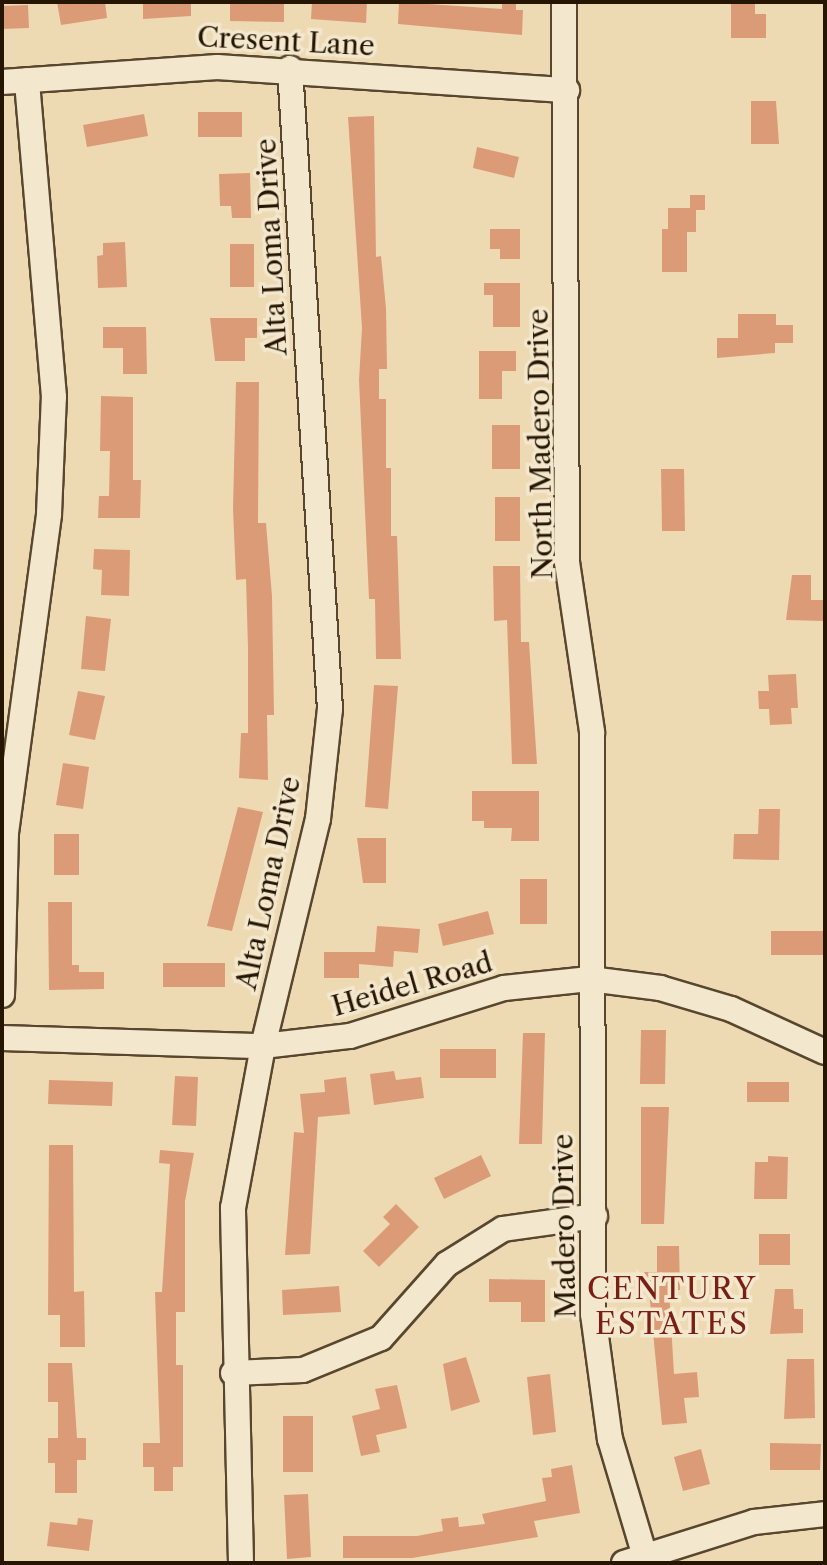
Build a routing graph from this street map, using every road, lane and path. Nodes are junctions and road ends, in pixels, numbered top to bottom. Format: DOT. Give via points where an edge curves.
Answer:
graph roads {
  1 [pos="564,2"];
  2 [pos="290,68"];
  3 [pos="27,80"];
  4 [pos="2,82"];
  5 [pos="567,90"];
  6 [pos="590,979"];
  7 [pos="2,995"];
  8 [pos="2,1038"];
  9 [pos="263,1046"];
  10 [pos="825,1052"];
  11 [pos="595,1216"];
  12 [pos="233,1373"];
  13 [pos="825,1514"];
  14 [pos="639,1561"];
  15 [pos="241,1563"];
  1 -- 5 [label="street, North Madero Drive"];
  2 -- 3 [label="street, Cresent Lane" via="166,67"];
  2 -- 5 [label="street, Cresent Lane"];
  2 -- 9 [label="street, Alta Loma Drive" via="330,709 318,819"];
  3 -- 4 [label="street, Cresent Lane"];
  3 -- 7 [label="street" via="54,397 49,514 6,833"];
  5 -- 6 [label="street, North Madero Drive" via="567,562 592,732"];
  6 -- 9 [label="street, Heidel Road" via="504,988 350,1036"];
  6 -- 10 [label="street, Heidel Road" via="660,988 731,1009"];
  6 -- 11 [label="street, Madero Drive"];
  8 -- 9 [label="street, Heidel Road"];
  9 -- 12 [label="street, Alta Loma Drive" via="233,1208"];
  11 -- 12 [label="street" via="503,1229 447,1264 381,1338 303,1370"];
  11 -- 14 [label="street, Madero Drive" via="593,1314 610,1439"];
  12 -- 15 [label="street, Alta Loma Drive"];
  13 -- 14 [label="street" via="754,1522"];
}
